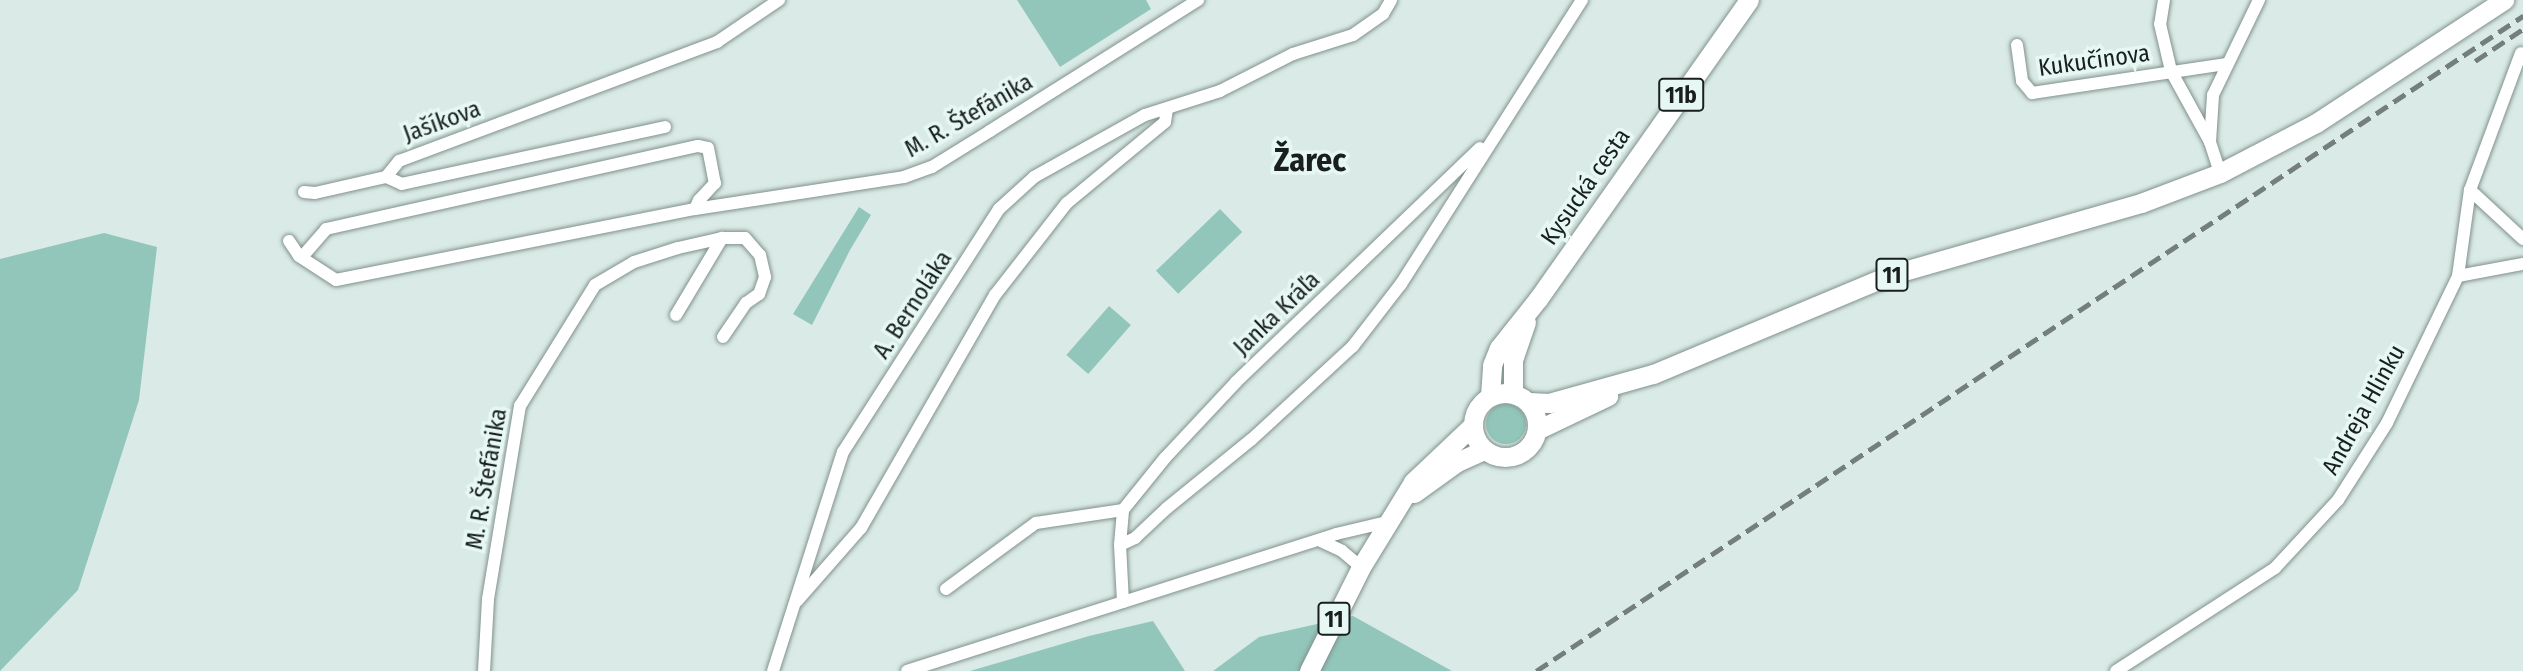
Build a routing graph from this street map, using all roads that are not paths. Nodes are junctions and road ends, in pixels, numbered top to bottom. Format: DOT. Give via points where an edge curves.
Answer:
graph roads {
  1 [pos="779,0"];
  2 [pos="1198,0"];
  3 [pos="1391,0"];
  4 [pos="1582,0"];
  5 [pos="1749,0"];
  6 [pos="2164,0"];
  7 [pos="2259,0"];
  8 [pos="2504,0"];
  9 [pos="2017,45"];
  10 [pos="2521,53"];
  11 [pos="2227,64"];
  12 [pos="2171,71"];
  13 [pos="1167,109"];
  14 [pos="665,127"];
  15 [pos="1496,133"];
  16 [pos="2210,142"];
  17 [pos="2220,173"];
  18 [pos="386,177"];
  19 [pos="2470,190"];
  20 [pos="304,192"];
  21 [pos="695,209"];
  22 [pos="723,238"];
  23 [pos="2523,239"];
  24 [pos="289,241"];
  25 [pos="302,257"];
  26 [pos="2523,264"];
  27 [pos="2458,276"];
  28 [pos="1538,299"];
  29 [pos="676,315"];
  30 [pos="723,337"];
  31 [pos="1653,374"];
  32 [pos="1490,396"];
  33 [pos="1521,397"];
  34 [pos="1473,425"];
  35 [pos="1537,430"];
  36 [pos="1484,450"];
  37 [pos="1399,504"];
  38 [pos="1123,510"];
  39 [pos="1387,522"];
  40 [pos="1321,541"];
  41 [pos="1120,545"];
  42 [pos="1361,567"];
  43 [pos="946,589"];
  44 [pos="1124,602"];
  45 [pos="792,607"];
  46 [pos="484,671"];
  47 [pos="774,671"];
  48 [pos="908,671"];
  49 [pos="1309,671"];
  50 [pos="2116,671"];
  1 -- 18 [label="street, Jašíkova" via="716,42 399,161"];
  2 -- 21 [label="street, M. R. Štefánika" via="932,167 877,182"];
  3 -- 13 [label="street, A. Bernoláka" via="1383,14 1353,35 1293,54 1220,91"];
  4 -- 15 [label="street, Janka Kráľa"];
  5 -- 28 [label="main road, Kysucká cesta / 11b"];
  6 -- 12 [label="street, Kukučínova" via="2160,24"];
  7 -- 11 [label="street"];
  8 -- 17 [label="main road, 11" via="2316,123"];
  9 -- 12 [label="street, Kukučínova" via="2022,81 2032,93"];
  10 -- 19 [label="street, Andreja Hlinku"];
  11 -- 12 [label="street, Kukučínova"];
  11 -- 16 [label="street" via="2213,95"];
  12 -- 16 [label="street, Kukučínova"];
  13 -- 45 [label="street, A. Bernoláka" via="1165,122 1067,203 995,295 861,528"];
  13 -- 45 [label="street, A. Bernoláka" via="1145,115 1034,177 999,209 844,452"];
  14 -- 18 [label="street, Jašíkova" via="402,184"];
  15 -- 38 [label="street, Janka Kráľa" via="1236,382"];
  15 -- 41 [label="street, Janka Kráľa" via="1401,284 1353,346 1252,439 1135,538"];
  16 -- 17 [label="street"];
  17 -- 31 [label="main road, 11" via="2141,202 1890,275"];
  18 -- 20 [label="street"];
  19 -- 23 [label="street"];
  19 -- 27 [label="street, Andreja Hlinku"];
  21 -- 25 [label="street, M. R. Štefánika" via="336,280"];
  21 -- 25 [label="street" via="715,183 708,148 698,146 326,229"];
  22 -- 29 [label="street"];
  22 -- 30 [label="street" via="745,238 760,255 765,277 759,294 746,303"];
  22 -- 46 [label="street, M. R. Štefánika" via="634,262 595,285 520,406 488,599"];
  24 -- 25 [label="street, M. R. Štefánika"];
  26 -- 27 [label="street"];
  27 -- 50 [label="street, Andreja Hlinku" via="2387,423 2338,500 2274,568"];
  28 -- 32 [label="main road, Kysucká cesta / 11b" via="1499,348 1492,365"];
  28 -- 33 [label="main road, Kysucká cesta / 11b" via="1516,348"];
  31 -- 33 [label="main road, 11" via="1549,403"];
  31 -- 35 [label="main road, 11"];
  32 -- 33 [label="main road, 11"];
  32 -- 34 [label="main road, Kysucká cesta / 11" via="1477,408"];
  33 -- 35 [label="main road, Kysucká cesta" via="1538,419"];
  34 -- 36 [label="main road"];
  34 -- 37 [label="main road, Kysucká cesta / 11" via="1429,464"];
  35 -- 36 [label="main road, 11" via="1521,453 1502,457"];
  36 -- 37 [label="main road, Kysucká cesta / 11" via="1457,462"];
  37 -- 39 [label="main road, Kysucká cesta / 11"];
  38 -- 41 [label="street"];
  38 -- 43 [label="street" via="1035,523"];
  39 -- 40 [label="street"];
  39 -- 42 [label="main road, Kysucká cesta / 11"];
  40 -- 42 [label="street"];
  40 -- 44 [label="street"];
  41 -- 44 [label="street"];
  42 -- 49 [label="main road, Kysucká cesta / 11"];
  44 -- 48 [label="street"];
  45 -- 47 [label="street, A. Bernoláka"];
}
